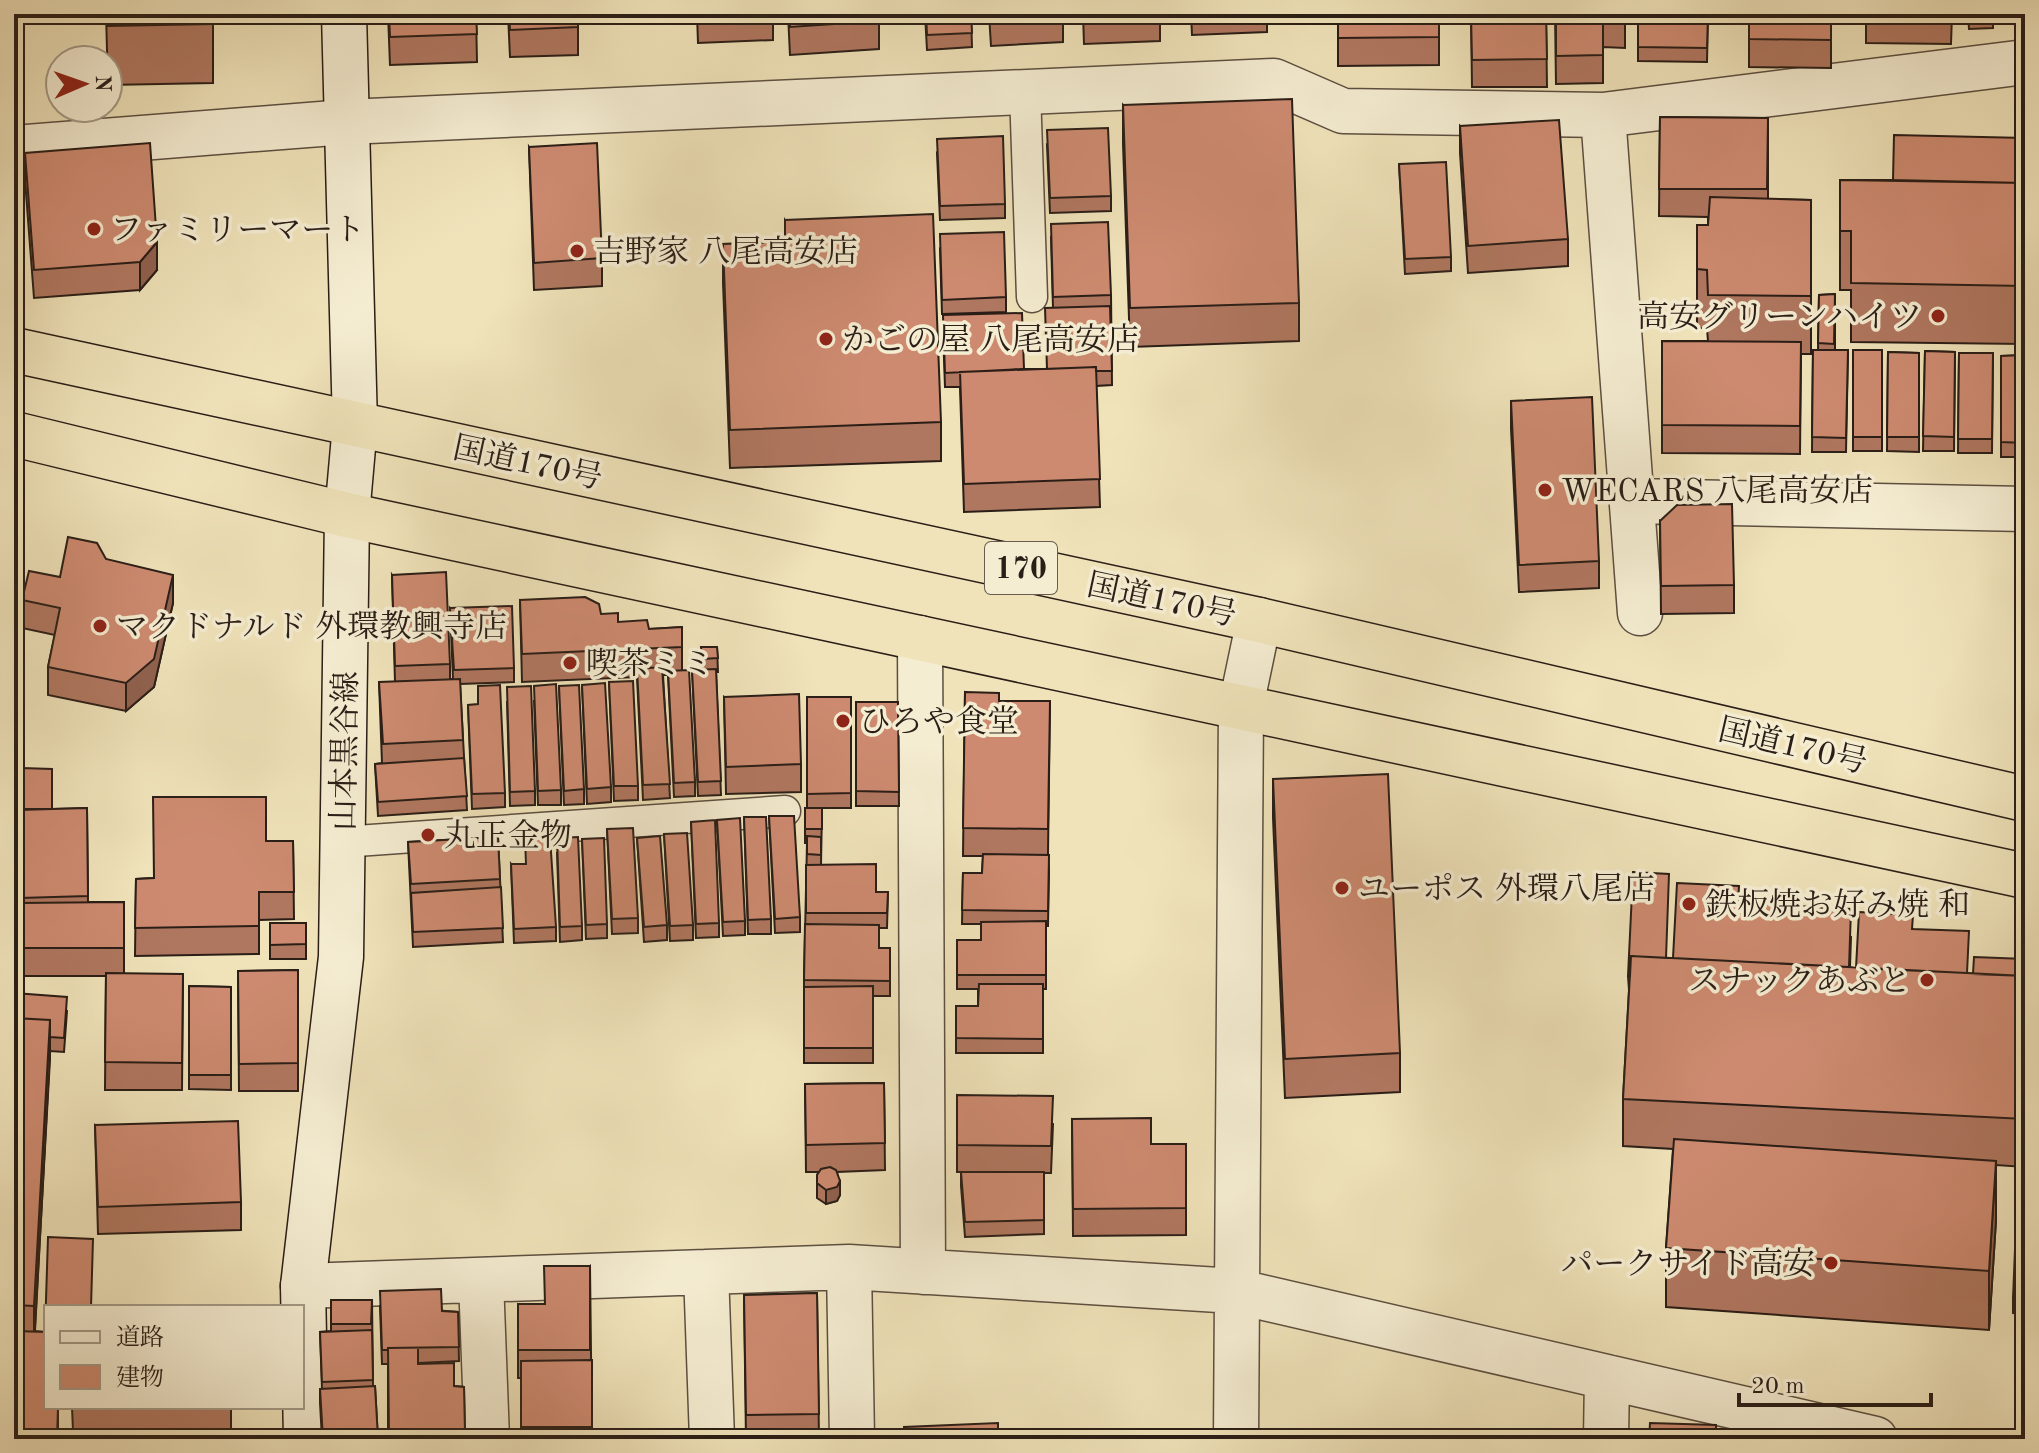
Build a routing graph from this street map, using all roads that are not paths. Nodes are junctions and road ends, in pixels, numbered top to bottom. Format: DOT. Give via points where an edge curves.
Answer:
graph roads {
  1 [pos="344,14"];
  2 [pos="2025,62"];
  3 [pos="1025,91"];
  4 [pos="1603,115"];
  5 [pos="346,122"];
  6 [pos="14,148"];
  7 [pos="1032,297"];
  8 [pos="14,350"];
  9 [pos="355,425"];
  10 [pos="14,434"];
  11 [pos="1632,501"];
  12 [pos="2025,509"];
  13 [pos="347,515"];
  14 [pos="1640,613"];
  15 [pos="1259,620"];
  16 [pos="920,638"];
  17 [pos="1241,706"];
  18 [pos="2025,799"];
  19 [pos="785,811"];
  20 [pos="342,842"];
  21 [pos="2025,876"];
  22 [pos="849,1267"];
  23 [pos="706,1272"];
  24 [pos="923,1272"];
  25 [pos="481,1280"];
  26 [pos="303,1286"];
  27 [pos="1235,1291"];
  28 [pos="303,1305"];
  29 [pos="304,1337"];
  30 [pos="1607,1377"];
  31 [pos="306,1439"];
  32 [pos="487,1439"];
  33 [pos="712,1439"];
  34 [pos="852,1439"];
  35 [pos="1236,1439"];
  36 [pos="1606,1439"];
  37 [pos="1875,1439"];
  1 -- 5 [label="street, 山本黒谷線"];
  2 -- 4 [label="street"];
  3 -- 4 [label="street" via="1274,81 1343,111"];
  3 -- 5 [label="street"];
  3 -- 7 [label="lane"];
  4 -- 11 [label="street"];
  5 -- 6 [label="street"];
  5 -- 9 [label="street, 山本黒谷線"];
  8 -- 9 [label="highway, 国道170号 / 170"];
  9 -- 13 [label="street, 山本黒谷線"];
  9 -- 15 [label="highway, 国道170号 / 170"];
  10 -- 13 [label="highway"];
  11 -- 12 [label="street"];
  11 -- 14 [label="street"];
  13 -- 16 [label="highway"];
  13 -- 20 [label="street, 山本黒谷線"];
  15 -- 17 [label="street"];
  15 -- 18 [label="highway, 国道170号 / 170"];
  16 -- 17 [label="highway"];
  16 -- 24 [label="street"];
  17 -- 21 [label="highway"];
  17 -- 27 [label="street"];
  19 -- 20 [label="lane"];
  20 -- 26 [label="street, 山本黒谷線" via="341,957"];
  22 -- 23 [label="street"];
  22 -- 24 [label="street"];
  22 -- 34 [label="street"];
  23 -- 25 [label="street"];
  23 -- 33 [label="street"];
  24 -- 27 [label="street"];
  25 -- 26 [label="street"];
  25 -- 32 [label="street"];
  26 -- 28 [label="street, 山本黒谷線"];
  27 -- 30 [label="street"];
  27 -- 35 [label="street"];
  29 -- 31 [label="street, 山本黒谷線"];
  30 -- 36 [label="street"];
  30 -- 37 [label="street"];
}
